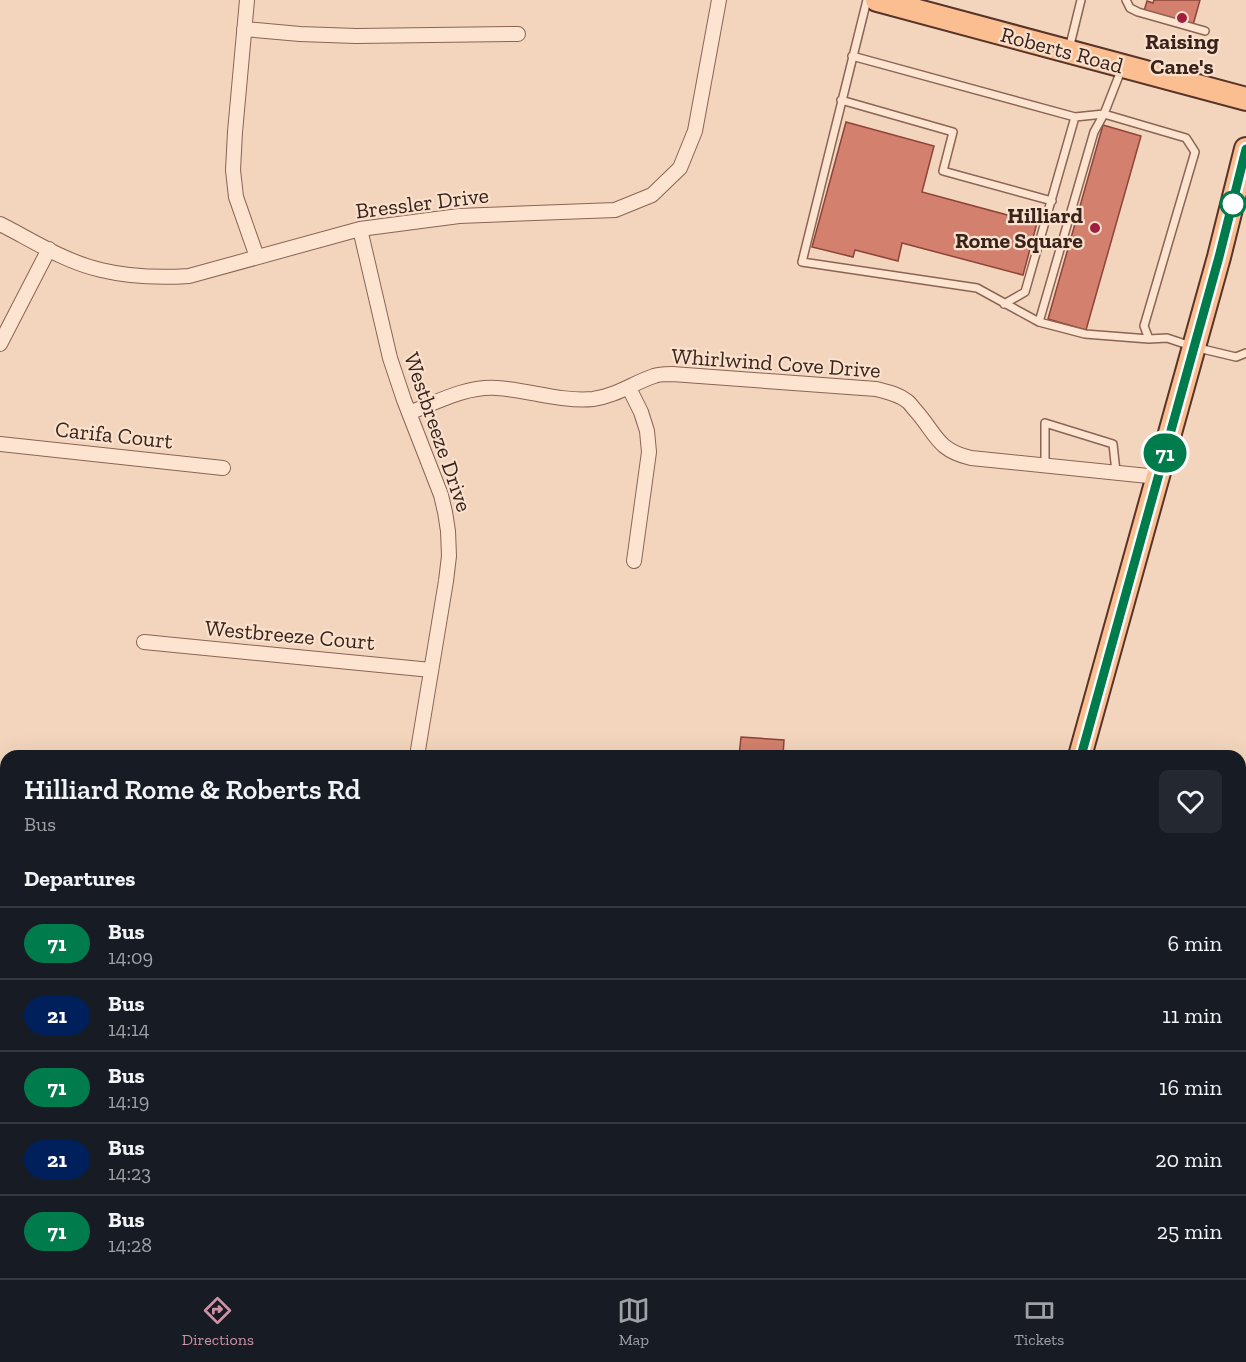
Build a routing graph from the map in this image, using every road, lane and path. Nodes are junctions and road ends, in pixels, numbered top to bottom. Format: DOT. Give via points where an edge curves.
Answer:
graph roads {
  1 [pos="247,0"];
  2 [pos="718,0"];
  3 [pos="867,0"];
  4 [pos="877,0"];
  5 [pos="1081,0"];
  6 [pos="1126,0"];
  7 [pos="244,29"];
  8 [pos="1205,31"];
  9 [pos="518,34"];
  10 [pos="1068,52"];
  11 [pos="852,56"];
  12 [pos="1123,66"];
  13 [pos="1246,99"];
  14 [pos="841,100"];
  15 [pos="1104,114"];
  16 [pos="1075,117"];
  17 [pos="1246,149"];
  18 [pos="1052,201"];
  19 [pos="0,224"];
  20 [pos="360,229"];
  21 [pos="49,249"];
  22 [pos="257,257"];
  23 [pos="1004,304"];
  24 [pos="1039,322"];
  25 [pos="1149,339"];
  26 [pos="0,344"];
  27 [pos="1194,347"];
  28 [pos="1246,353"];
  29 [pos="628,388"];
  30 [pos="409,413"];
  31 [pos="0,444"];
  32 [pos="1045,465"];
  33 [pos="223,468"];
  34 [pos="1116,472"];
  35 [pos="1158,477"];
  36 [pos="633,561"];
  37 [pos="144,642"];
  38 [pos="431,670"];
  39 [pos="418,750"];
  40 [pos="1082,750"];
  1 -- 7 [label="street"];
  2 -- 20 [label="street, Bressler Drive" via="695,131 680,168 652,195 615,210 459,216"];
  3 -- 11 [label="lane"];
  4 -- 10 [label="main road, Roberts Road"];
  5 -- 10 [label="lane"];
  6 -- 8 [label="lane" via="1137,12"];
  7 -- 9 [label="street" via="356,36"];
  7 -- 22 [label="street" via="233,170 236,198"];
  10 -- 12 [label="main road, Roberts Road"];
  11 -- 14 [label="lane"];
  11 -- 16 [label="lane"];
  12 -- 13 [label="main road, Roberts Road"];
  12 -- 15 [label="lane"];
  14 -- 18 [label="lane" via="953,132 943,171"];
  14 -- 23 [label="lane" via="802,262 977,288"];
  15 -- 16 [label="lane"];
  15 -- 24 [label="lane" via="1094,132"];
  15 -- 25 [label="lane" via="1186,138 1195,152 1144,326"];
  16 -- 18 [label="lane"];
  17 -- 27 [label="main road"];
  18 -- 23 [label="lane" via="1025,292"];
  19 -- 21 [label="street, Bressler Drive"];
  20 -- 22 [label="street, Bressler Drive"];
  20 -- 30 [label="street, Westbreeze Drive" via="390,358"];
  21 -- 22 [label="street, Bressler Drive" via="99,270 162,278 189,276"];
  21 -- 26 [label="street"];
  23 -- 24 [label="lane"];
  24 -- 25 [label="lane" via="1085,334"];
  25 -- 27 [label="lane" via="1167,338"];
  27 -- 28 [label="lane" via="1236,357"];
  27 -- 35 [label="main road"];
  29 -- 30 [label="street, Whirlwind Cove Drive" via="594,399 475,389"];
  29 -- 32 [label="street, Whirlwind Cove Drive" via="655,376 672,374 876,389 907,401 935,438 958,455"];
  29 -- 36 [label="street" via="641,412 649,452"];
  30 -- 38 [label="street, Westbreeze Drive" via="441,495 448,531 446,581"];
  31 -- 33 [label="street, Carifa Court"];
  32 -- 34 [label="street, Whirlwind Cove Drive"];
  32 -- 34 [label="lane" via="1045,423 1113,444"];
  34 -- 35 [label="street, Whirlwind Cove Drive"];
  35 -- 40 [label="main road"];
  37 -- 38 [label="street, Westbreeze Court"];
  38 -- 39 [label="street, Westbreeze Drive"];
}
